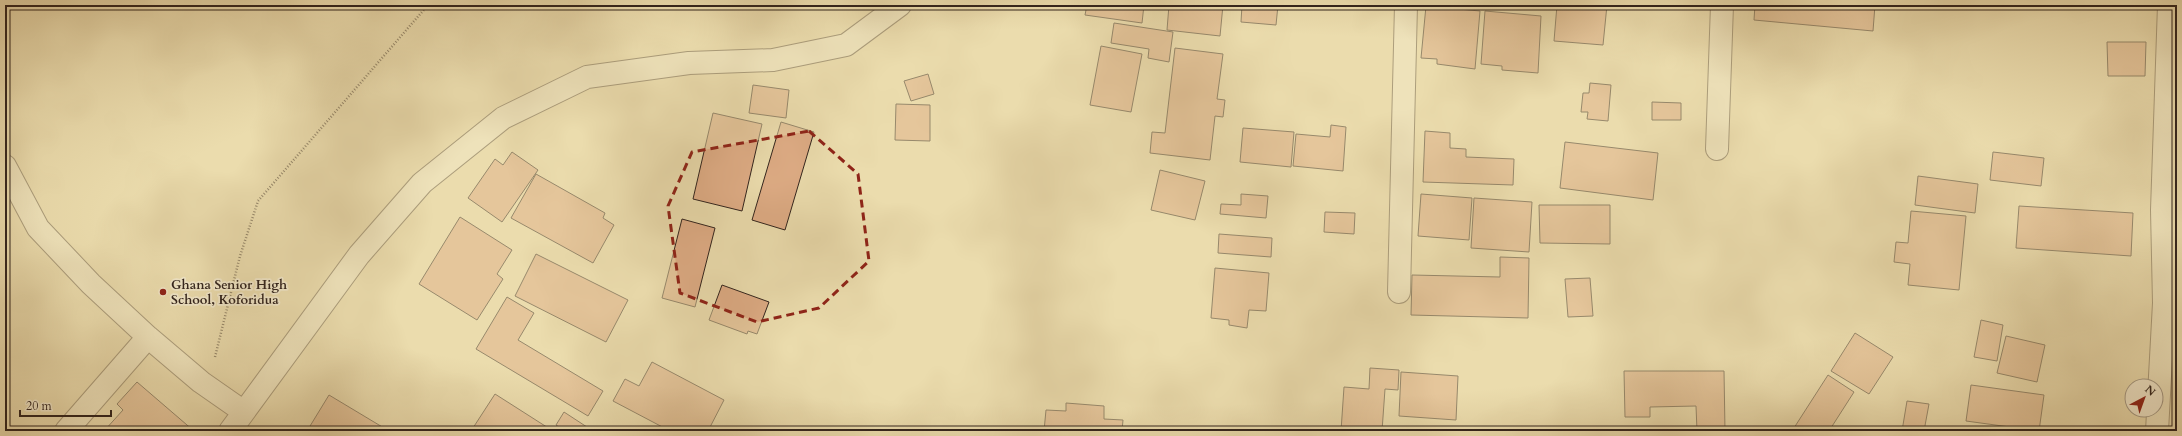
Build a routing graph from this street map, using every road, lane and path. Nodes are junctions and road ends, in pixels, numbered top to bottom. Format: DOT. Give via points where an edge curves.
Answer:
graph roads {
  1 [pos="428,5"];
  2 [pos="900,5"];
  3 [pos="1406,5"];
  4 [pos="1722,5"];
  5 [pos="2169,5"];
  6 [pos="1717,149"];
  7 [pos="5,166"];
  8 [pos="2170,210"];
  9 [pos="1399,292"];
  10 [pos="148,337"];
  11 [pos="214,362"];
  12 [pos="244,412"];
  13 [pos="66,431"];
  14 [pos="230,431"];
  15 [pos="2157,431"];
  1 -- 11 [label="path" via="258,201 240,256"];
  2 -- 12 [label="street" via="846,45 774,60 689,63 587,77 503,118 422,183 359,255"];
  3 -- 9 [label="street"];
  4 -- 6 [label="street"];
  5 -- 8 [label="street"];
  7 -- 10 [label="street" via="38,228 91,284"];
  8 -- 15 [label="street"];
  10 -- 12 [label="street" via="201,382"];
  10 -- 13 [label="street"];
  12 -- 14 [label="street"];
}
